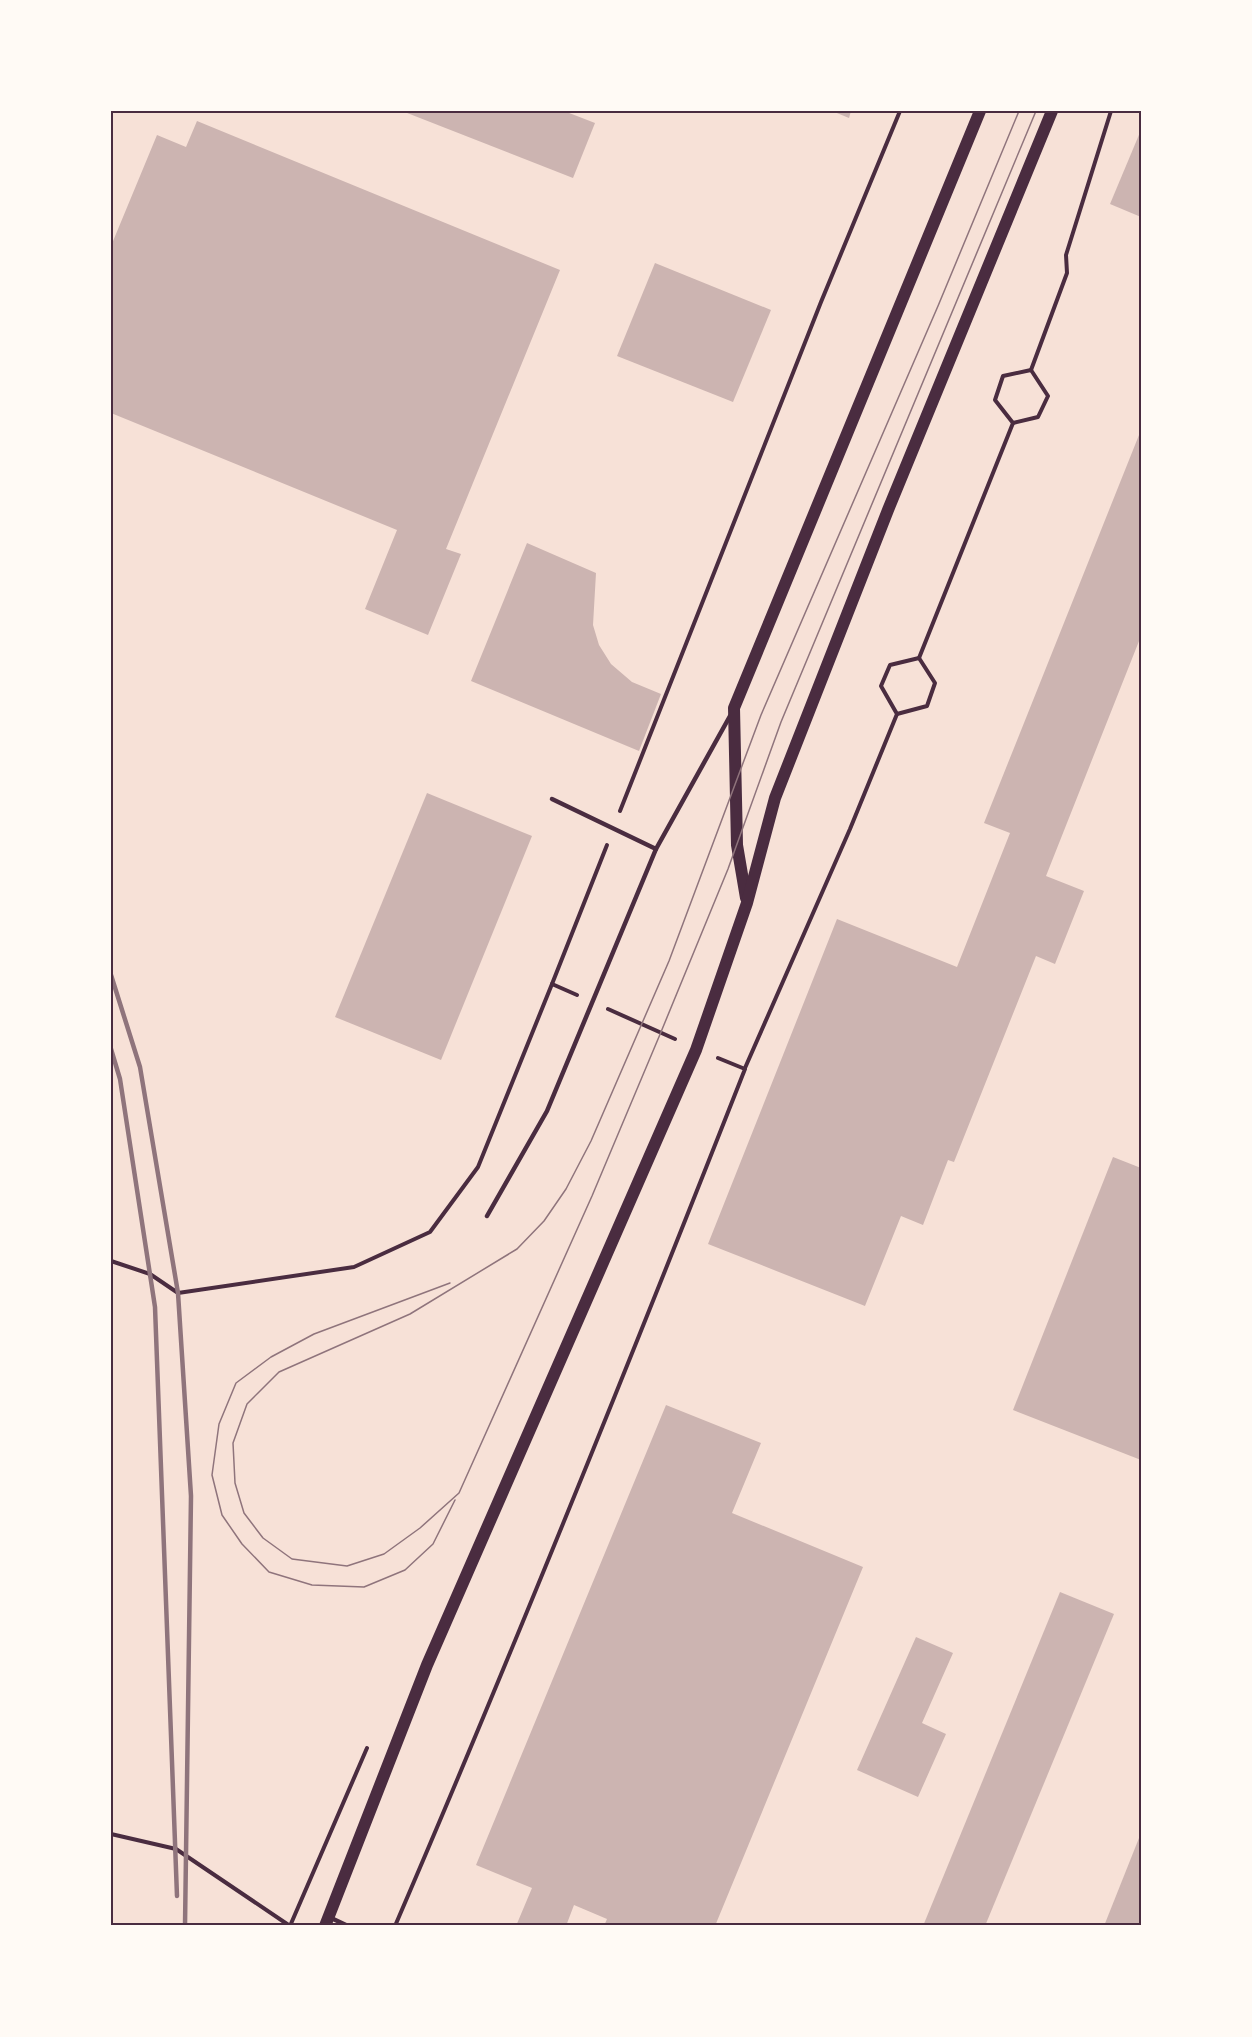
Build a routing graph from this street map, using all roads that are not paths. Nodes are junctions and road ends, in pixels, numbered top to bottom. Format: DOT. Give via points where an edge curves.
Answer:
graph roads {
  1 [pos="980,111"];
  2 [pos="1052,111"];
  3 [pos="734,708"];
  4 [pos="552,799"];
  5 [pos="656,849"];
  6 [pos="747,903"];
  7 [pos="487,1216"];
  8 [pos="327,1921"];
  9 [pos="348,1926"];
  1 -- 3 [label="main road"];
  2 -- 6 [label="main road" via="775,798"];
  3 -- 5 [label="lane"];
  3 -- 6 [label="main road" via="737,845"];
  4 -- 5 [label="lane"];
  5 -- 7 [label="lane" via="547,1111"];
  6 -- 8 [label="main road" via="696,1050 427,1665"];
  8 -- 9 [label="lane"];
}
